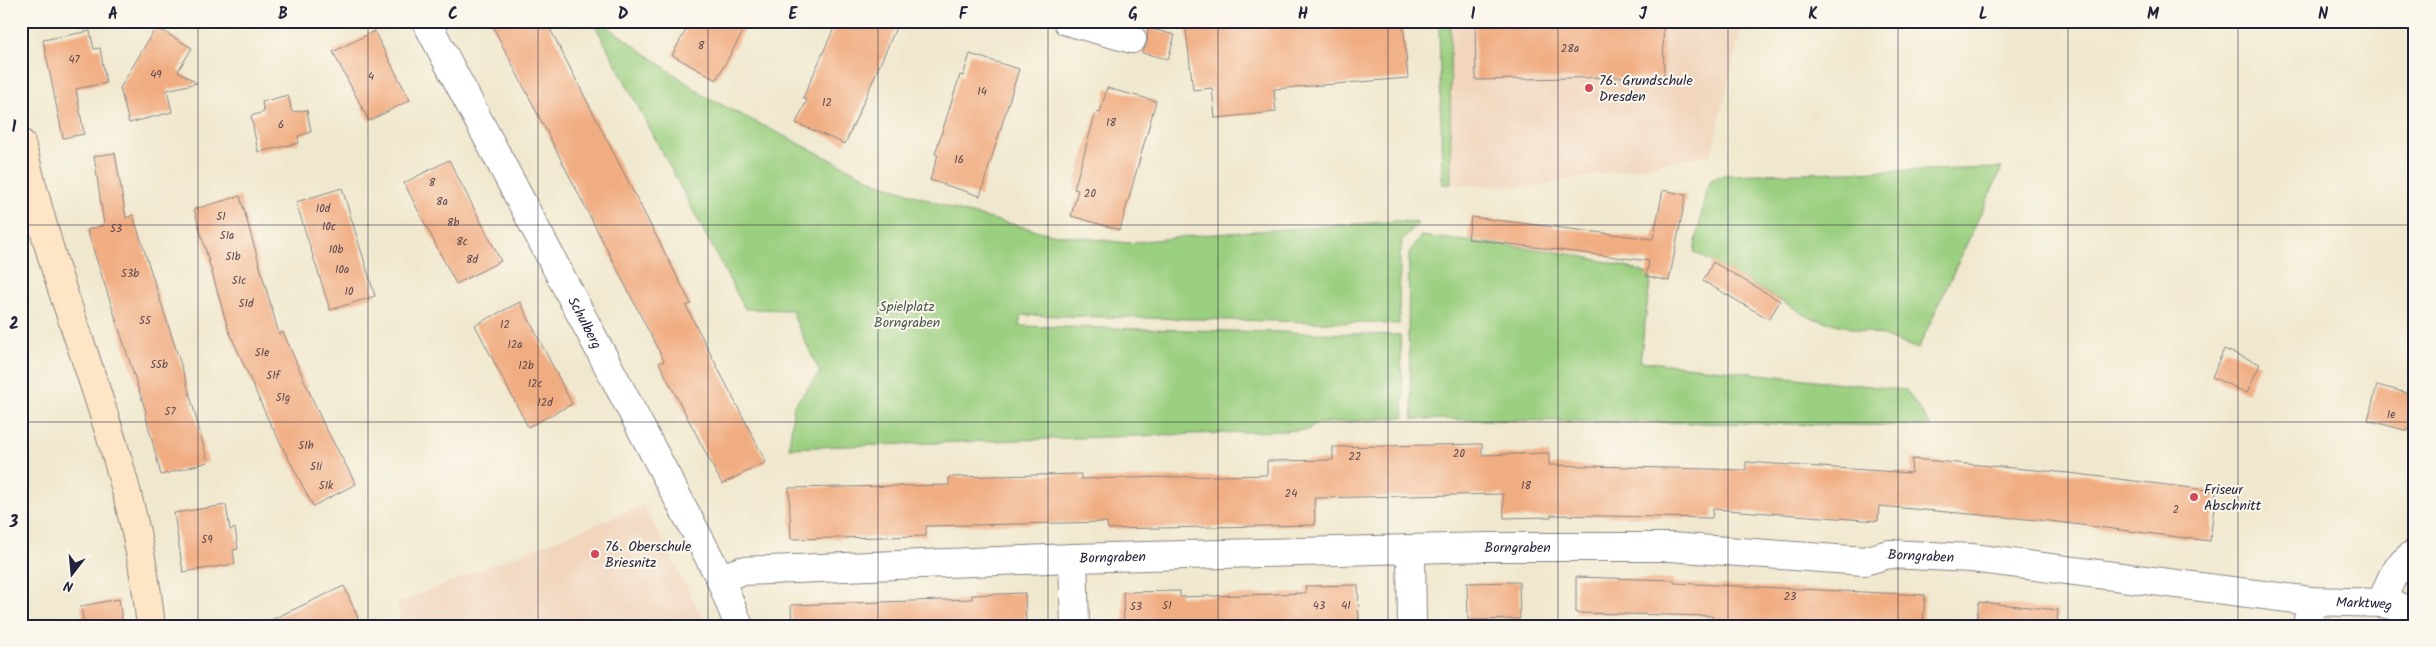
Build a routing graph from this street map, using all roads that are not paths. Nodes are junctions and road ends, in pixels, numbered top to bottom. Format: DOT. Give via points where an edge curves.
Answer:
graph roads {
  1 [pos="426,21"];
  2 [pos="1067,21"];
  3 [pos="1132,39"];
  4 [pos="21,143"];
  5 [pos="1411,550"];
  6 [pos="2415,553"];
  7 [pos="1073,558"];
  8 [pos="720,578"];
  9 [pos="2382,602"];
  10 [pos="2415,611"];
  11 [pos="2309,614"];
  12 [pos="151,626"];
  13 [pos="739,626"];
  14 [pos="1075,626"];
  15 [pos="1412,626"];
  1 -- 8 [label="street, Schulberg"];
  2 -- 3 [label="street"];
  4 -- 12 [label="street" via="42,225 114,442 131,504"];
  5 -- 7 [label="street, Borngraben"];
  5 -- 11 [label="street, Borngraben" via="1670,548 1864,561 1889,554 1972,558"];
  5 -- 15 [label="street"];
  6 -- 9 [label="street" via="2390,577"];
  7 -- 8 [label="street, Borngraben" via="740,571"];
  7 -- 14 [label="street"];
  8 -- 13 [label="street, Schulberg"];
  9 -- 10 [label="street, Marktweg"];
  9 -- 11 [label="street, Marktweg"];
}
